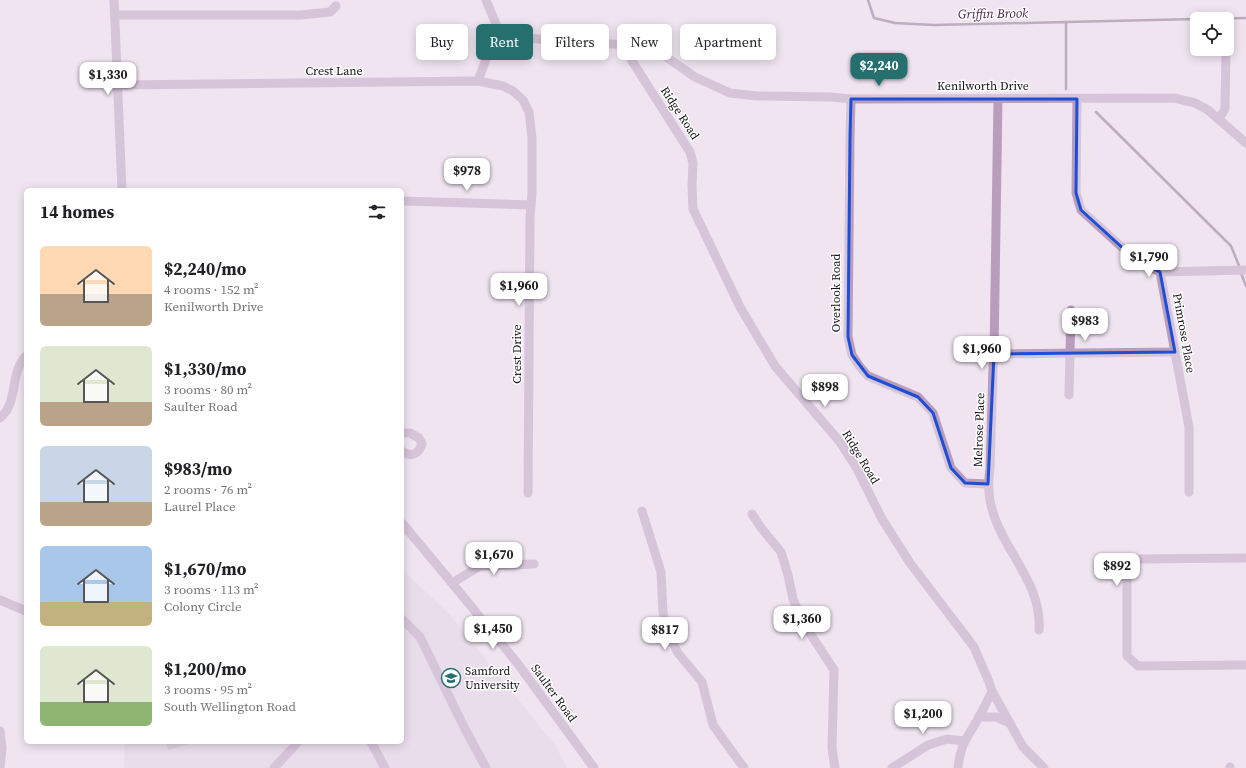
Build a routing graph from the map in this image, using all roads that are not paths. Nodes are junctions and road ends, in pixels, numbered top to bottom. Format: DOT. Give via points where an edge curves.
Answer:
graph roads {
  1 [pos="114,0"];
  2 [pos="486,0"];
  3 [pos="336,6"];
  4 [pos="115,15"];
  5 [pos="496,24"];
  6 [pos="533,39"];
  7 [pos="617,45"];
  8 [pos="1226,56"];
  9 [pos="486,60"];
  10 [pos="632,60"];
  11 [pos="669,60"];
  12 [pos="478,81"];
  13 [pos="118,85"];
  14 [pos="851,98"];
  15 [pos="998,98"];
  16 [pos="1077,99"];
  17 [pos="1219,119"];
  18 [pos="530,120"];
  19 [pos="1246,143"];
  20 [pos="122,188"];
  21 [pos="404,201"];
  22 [pos="531,205"];
  23 [pos="1246,270"];
  24 [pos="1160,272"];
  25 [pos="1071,310"];
  26 [pos="1175,352"];
  27 [pos="1070,353"];
  28 [pos="994,354"];
  29 [pos="24,358"];
  30 [pos="1069,395"];
  31 [pos="0,418"];
  32 [pos="404,432"];
  33 [pos="404,452"];
  34 [pos="988,484"];
  35 [pos="528,492"];
  36 [pos="1189,492"];
  37 [pos="642,511"];
  38 [pos="752,514"];
  39 [pos="404,525"];
  40 [pos="1246,558"];
  41 [pos="534,564"];
  42 [pos="452,583"];
  43 [pos="0,600"];
  44 [pos="24,610"];
  45 [pos="404,621"];
  46 [pos="1039,630"];
  47 [pos="1246,665"];
  48 [pos="992,692"];
  49 [pos="979,717"];
  50 [pos="1010,723"];
  51 [pos="0,731"];
  52 [pos="964,741"];
  53 [pos="296,744"];
  54 [pos="372,744"];
  55 [pos="0,768"];
  56 [pos="274,768"];
  57 [pos="385,768"];
  58 [pos="486,768"];
  59 [pos="594,768"];
  60 [pos="744,768"];
  61 [pos="835,768"];
  62 [pos="892,768"];
  63 [pos="958,768"];
  64 [pos="1044,768"];
  1 -- 4 [label="street"];
  2 -- 5 [label="street"];
  3 -- 4 [label="street" via="330,12 300,15"];
  4 -- 13 [label="street"];
  6 -- 7 [label="street, Kenilworth Drive"];
  8 -- 17 [label="street" via="1225,109"];
  9 -- 12 [label="street"];
  10 -- 48 [label="street, Ridge Road" via="690,152 693,164 693,209 740,307 775,366 840,442 856,467 882,519 910,563 974,648"];
  11 -- 14 [label="street, Kenilworth Drive" via="695,77 730,93"];
  12 -- 13 [label="street, Crest Lane"];
  12 -- 18 [label="street, Crest Lane" via="503,86 513,91 523,100"];
  13 -- 20 [label="street"];
  14 -- 15 [label="street, Kenilworth Drive"];
  14 -- 34 [label="street, Overlook Road" via="848,337 852,355 868,376 918,397 933,413 951,468 965,483"];
  15 -- 16 [label="street, Kenilworth Drive"];
  15 -- 28 [label="street, Melrose Place"];
  16 -- 17 [label="street, Kenilworth Drive" via="1174,98 1195,103"];
  16 -- 24 [label="street" via="1076,193 1082,210 1136,261"];
  17 -- 19 [label="street, Kenilworth Drive"];
  18 -- 22 [label="street, Crest Drive"];
  21 -- 22 [label="street"];
  22 -- 35 [label="street, Crest Drive"];
  23 -- 24 [label="street"];
  24 -- 26 [label="street, Primrose Place"];
  25 -- 27 [label="street"];
  26 -- 27 [label="street"];
  26 -- 36 [label="street, Primrose Place" via="1189,427"];
  27 -- 28 [label="street"];
  27 -- 30 [label="street"];
  28 -- 34 [label="street, Melrose Place"];
  29 -- 31 [label="street" via="17,371 6,414"];
  32 -- 33 [label="street" via="419,438 422,444 414,454"];
  34 -- 46 [label="street, Melrose Place" via="992,509 1001,532 1032,587 1040,618"];
  37 -- 60 [label="street" via="661,572 663,612 667,631 678,653 702,682 713,725"];
  38 -- 61 [label="street" via="781,552 793,599 804,624 834,670 832,748"];
  39 -- 42 [label="street, Saulter Road"];
  40 -- 47 [label="street" via="1136,559 1127,573 1127,656 1138,666"];
  41 -- 42 [label="street" via="480,566"];
  42 -- 59 [label="street, Saulter Road" via="518,664"];
  43 -- 44 [label="street"];
  45 -- 58 [label="street" via="420,637"];
  48 -- 49 [label="street"];
  48 -- 50 [label="street, Ridge Road"];
  49 -- 50 [label="street" via="996,717"];
  49 -- 52 [label="street"];
  50 -- 64 [label="street, Ridge Road" via="1023,747"];
  51 -- 55 [label="street"];
  52 -- 62 [label="street" via="947,739 928,744"];
  52 -- 63 [label="street"];
  53 -- 56 [label="street"];
  54 -- 57 [label="street"];
}
